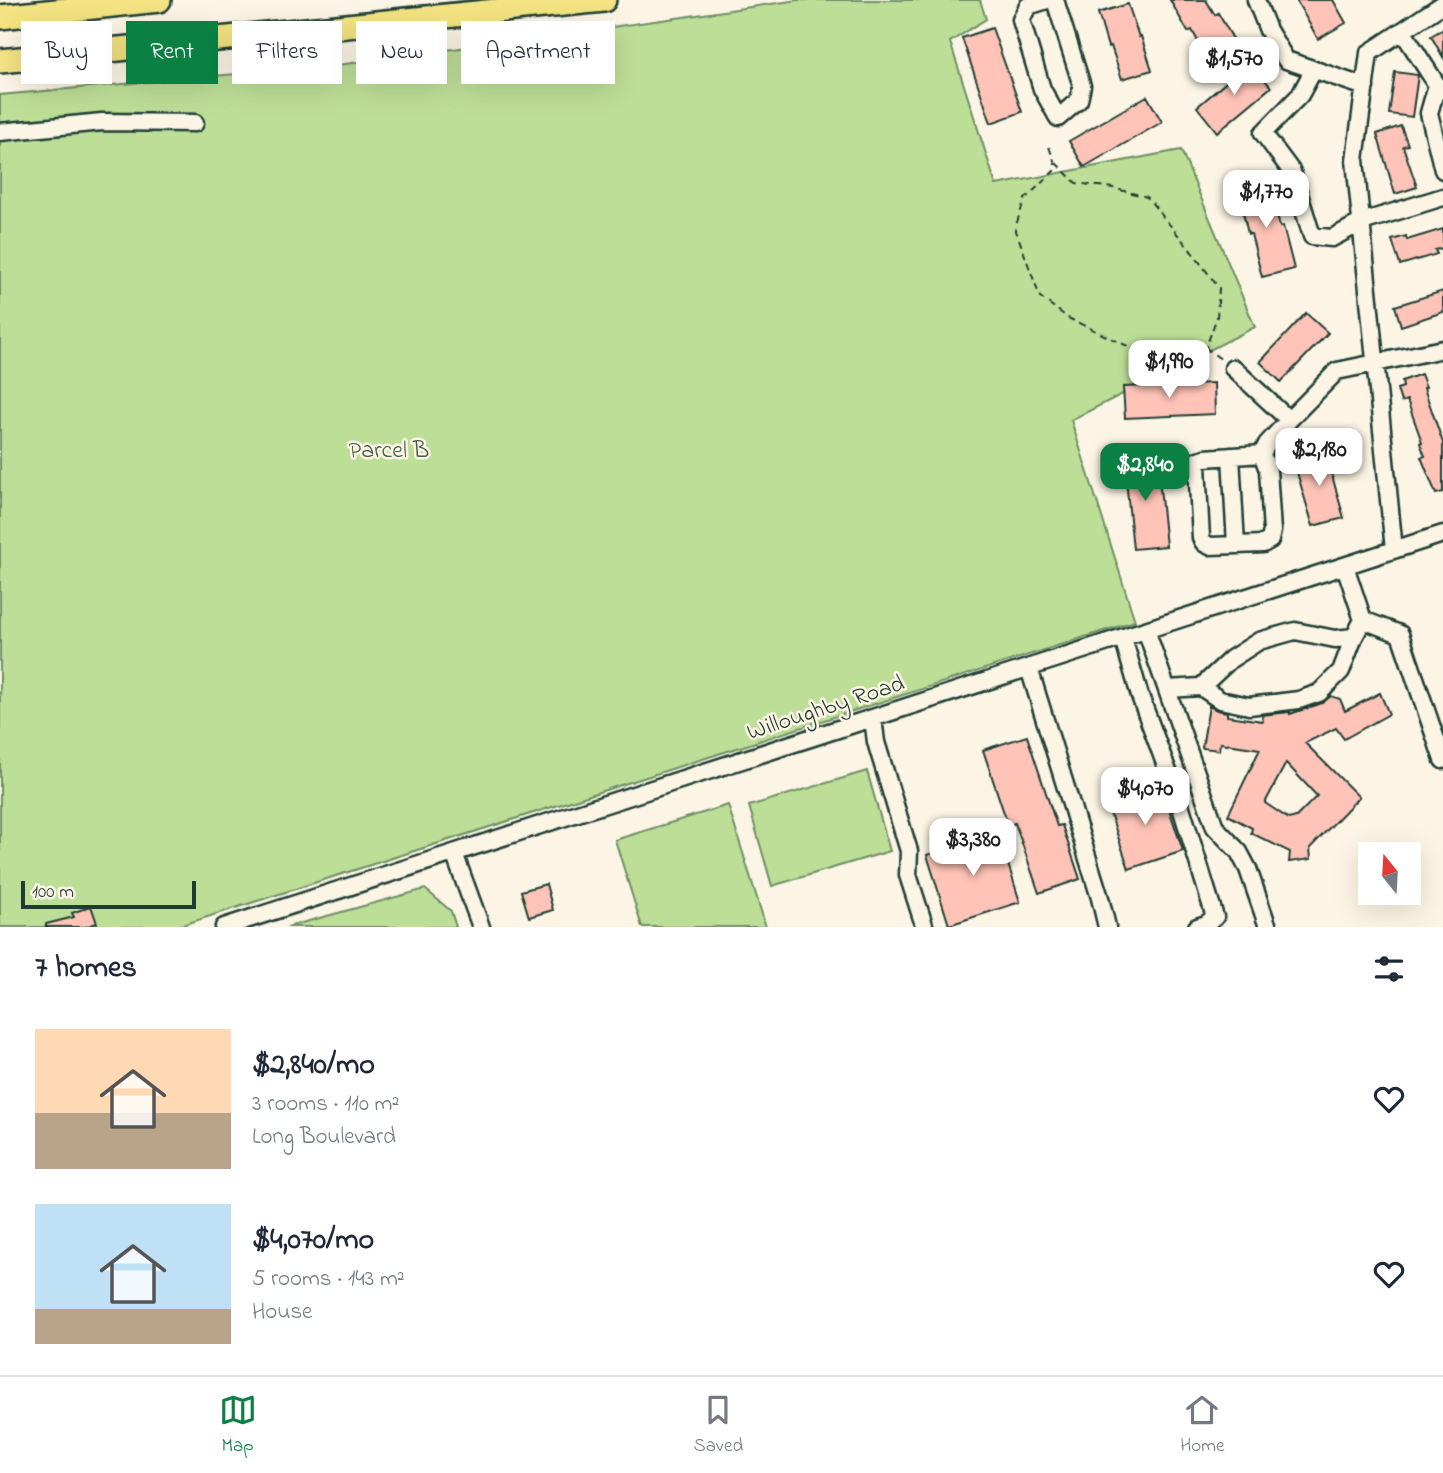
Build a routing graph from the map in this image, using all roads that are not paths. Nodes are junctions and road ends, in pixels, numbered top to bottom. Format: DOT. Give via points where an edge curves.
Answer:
graph roads {
  1 [pos="159,0"];
  2 [pos="604,0"];
  3 [pos="1047,0"];
  4 [pos="1055,0"];
  5 [pos="1256,0"];
  6 [pos="1443,5"];
  7 [pos="0,18"];
  8 [pos="1403,32"];
  9 [pos="0,61"];
  10 [pos="1313,71"];
  11 [pos="1365,87"];
  12 [pos="1440,87"];
  13 [pos="195,123"];
  14 [pos="0,132"];
  15 [pos="1443,170"];
  16 [pos="1443,197"];
  17 [pos="1362,222"];
  18 [pos="1443,348"];
  19 [pos="1374,363"];
  20 [pos="1233,368"];
  21 [pos="1289,420"];
  22 [pos="1262,454"];
  23 [pos="1231,456"];
  24 [pos="1443,534"];
  25 [pos="1236,545"];
  26 [pos="1394,550"];
  27 [pos="1345,566"];
  28 [pos="1363,620"];
  29 [pos="1146,630"];
  30 [pos="1354,637"];
  31 [pos="1123,638"];
  32 [pos="1029,668"];
  33 [pos="1201,687"];
  34 [pos="1167,689"];
  35 [pos="873,718"];
  36 [pos="1443,760"];
  37 [pos="454,853"];
  38 [pos="924,925"];
  39 [pos="224,927"];
  40 [pos="481,927"];
  41 [pos="1107,927"];
  42 [pos="1197,927"];
  43 [pos="1268,927"];
  1 -- 7 [label="highway"];
  2 -- 9 [label="highway"];
  3 -- 4 [label="street" via="1028,6 1021,20 1042,89 1058,118 1079,100 1082,86"];
  5 -- 10 [label="street" via="1286,60"];
  6 -- 8 [label="street"];
  8 -- 11 [label="street" via="1369,54"];
  8 -- 12 [label="street"];
  10 -- 11 [label="street"];
  10 -- 17 [label="street" via="1300,94 1263,133 1292,172 1311,236 1332,237"];
  11 -- 17 [label="street" via="1354,160"];
  12 -- 15 [label="street" via="1429,113"];
  13 -- 14 [label="street" via="102,122"];
  16 -- 17 [label="street"];
  17 -- 19 [label="street"];
  18 -- 19 [label="street"];
  19 -- 21 [label="street" via="1337,371"];
  19 -- 26 [label="street"];
  20 -- 21 [label="street"];
  21 -- 22 [label="street"];
  22 -- 23 [label="street"];
  22 -- 25 [label="street" via="1268,470 1270,540"];
  23 -- 25 [label="street"];
  23 -- 25 [label="street" via="1198,460 1201,538 1210,546"];
  24 -- 26 [label="street, Willoughby Road"];
  26 -- 27 [label="street, Willoughby Road"];
  27 -- 28 [label="street"];
  27 -- 29 [label="street, Willoughby Road"];
  28 -- 30 [label="street"];
  28 -- 36 [label="street" via="1401,634"];
  29 -- 31 [label="street, Willoughby Road"];
  29 -- 34 [label="street"];
  30 -- 33 [label="street" via="1335,639 1294,631 1259,641"];
  30 -- 33 [label="street" via="1341,670 1319,693 1300,700 1249,706 1220,700"];
  31 -- 32 [label="street, Willoughby Road"];
  31 -- 42 [label="street" via="1215,917"];
  32 -- 35 [label="street, Willoughby Road"];
  32 -- 41 [label="street"];
  33 -- 34 [label="street"];
  34 -- 43 [label="street" via="1215,827 1239,852"];
  35 -- 37 [label="street, Willoughby Road"];
  35 -- 38 [label="street" via="909,851 908,875"];
  37 -- 39 [label="street, Willoughby Road"];
  37 -- 40 [label="street"];
}
